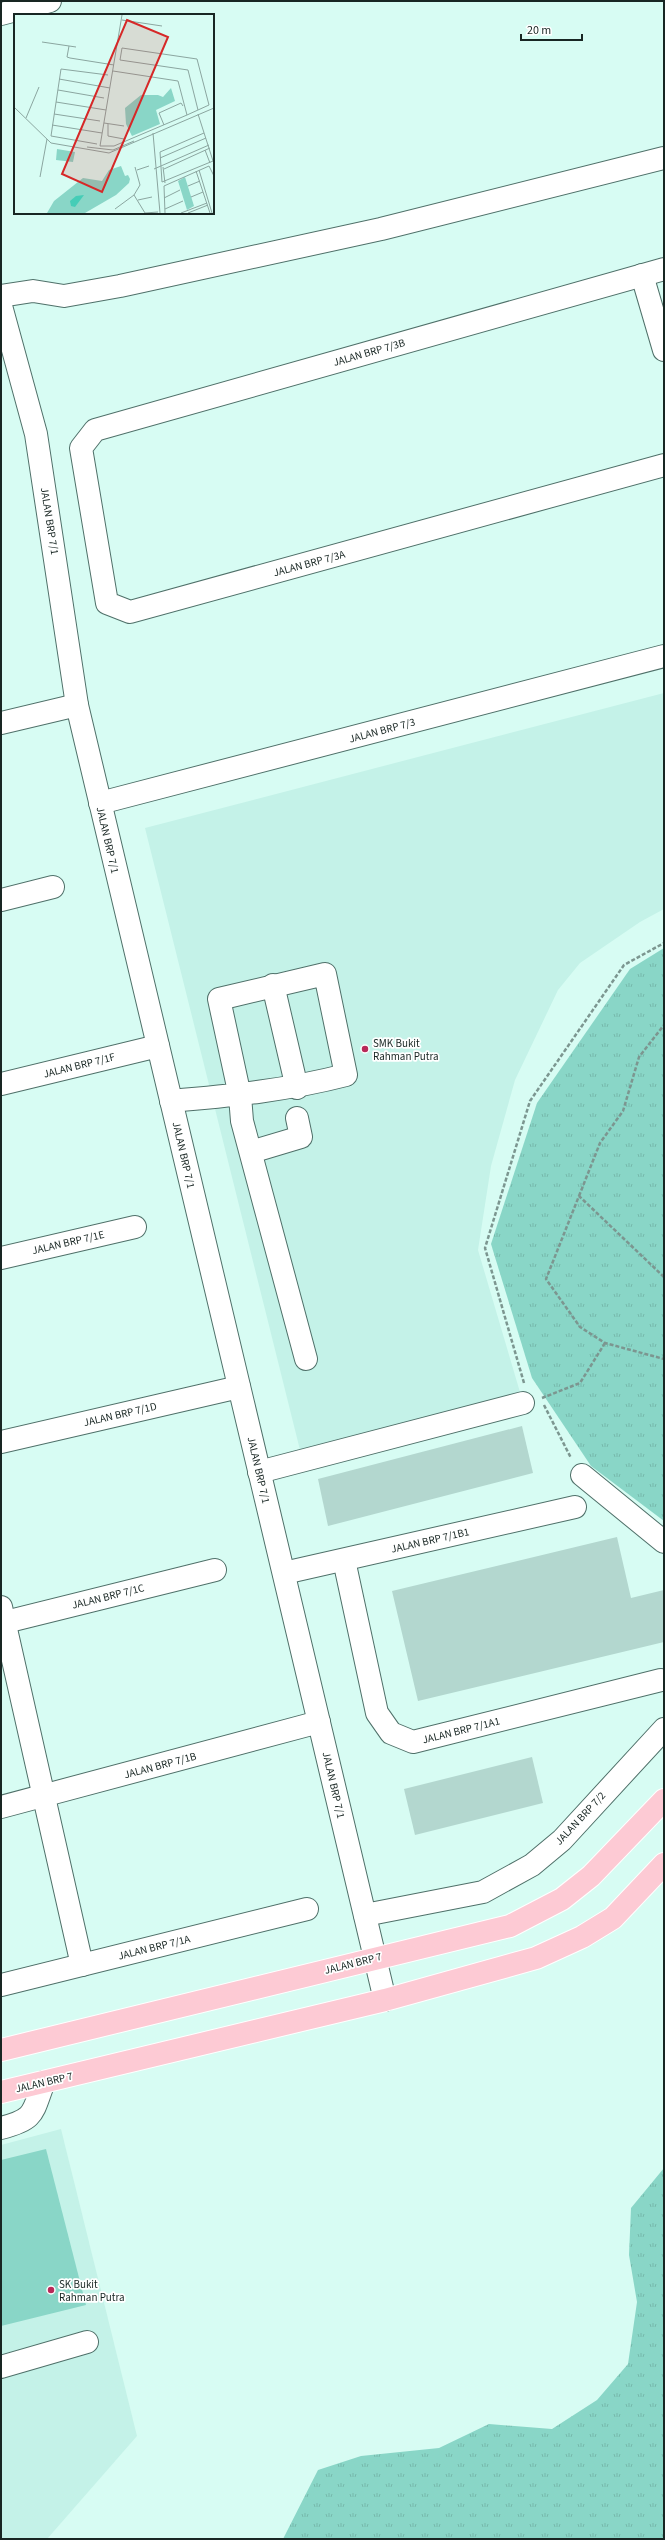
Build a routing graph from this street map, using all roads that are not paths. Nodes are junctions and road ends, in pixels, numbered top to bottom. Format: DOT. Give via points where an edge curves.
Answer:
graph roads {
  1 [pos="50,1"];
  2 [pos="1,14"];
  3 [pos="664,158"];
  4 [pos="664,269"];
  5 [pos="642,275"];
  6 [pos="1,296"];
  7 [pos="1,306"];
  8 [pos="664,350"];
  9 [pos="82,448"];
  10 [pos="664,465"];
  11 [pos="664,656"];
  12 [pos="77,704"];
  13 [pos="1,723"];
  14 [pos="100,803"];
  15 [pos="53,887"];
  16 [pos="1,900"];
  17 [pos="273,985"];
  18 [pos="158,1046"];
  19 [pos="1,1084"];
  20 [pos="297,1088"];
  21 [pos="240,1096"];
  22 [pos="171,1101"];
  23 [pos="298,1118"];
  24 [pos="251,1152"];
  25 [pos="135,1227"];
  26 [pos="1,1258"];
  27 [pos="306,1359"];
  28 [pos="239,1387"];
  29 [pos="524,1403"];
  30 [pos="1,1442"];
  31 [pos="259,1472"];
  32 [pos="582,1475"];
  33 [pos="575,1506"];
  34 [pos="664,1542"];
  35 [pos="344,1560"];
  36 [pos="215,1570"];
  37 [pos="284,1573"];
  38 [pos="2,1617"];
  39 [pos="661,1680"];
  40 [pos="319,1722"];
  41 [pos="664,1729"];
  42 [pos="44,1796"];
  43 [pos="664,1800"];
  44 [pos="1,1807"];
  45 [pos="664,1864"];
  46 [pos="307,1909"];
  47 [pos="365,1915"];
  48 [pos="375,1958"];
  49 [pos="82,1965"];
  50 [pos="1,1985"];
  51 [pos="385,2000"];
  52 [pos="1,2050"];
  53 [pos="44,2082"];
  54 [pos="1,2092"];
  55 [pos="1,2128"];
  56 [pos="87,2342"];
  57 [pos="1,2367"];
  1 -- 2 [label="street"];
  3 -- 6 [label="street" via="381,229 120,286 64,296 33,291"];
  4 -- 5 [label="street, JALAN BRP 7/3B"];
  5 -- 8 [label="street"];
  5 -- 9 [label="street, JALAN BRP 7/3B" via="95,430"];
  7 -- 12 [label="street, JALAN BRP 7/1" via="36,434"];
  9 -- 10 [label="street, JALAN BRP 7/3A" via="108,603 130,612"];
  11 -- 14 [label="street, JALAN BRP 7/3"];
  12 -- 13 [label="street"];
  12 -- 14 [label="street, JALAN BRP 7/1"];
  14 -- 18 [label="street, JALAN BRP 7/1"];
  15 -- 16 [label="street"];
  17 -- 20 [label="street"];
  17 -- 20 [label="street" via="325,974 346,1075"];
  17 -- 21 [label="street" via="219,999"];
  18 -- 19 [label="street, JALAN BRP 7/1F"];
  18 -- 22 [label="street, JALAN BRP 7/1"];
  20 -- 21 [label="street"];
  21 -- 22 [label="street"];
  21 -- 24 [label="street" via="242,1121"];
  22 -- 28 [label="street, JALAN BRP 7/1"];
  23 -- 24 [label="street" via="302,1138"];
  24 -- 27 [label="street"];
  25 -- 26 [label="street, JALAN BRP 7/1E"];
  28 -- 30 [label="street, JALAN BRP 7/1D"];
  28 -- 31 [label="street, JALAN BRP 7/1"];
  29 -- 31 [label="street"];
  31 -- 37 [label="street, JALAN BRP 7/1"];
  32 -- 34 [label="street"];
  33 -- 35 [label="street, JALAN BRP 7/1B1"];
  35 -- 37 [label="street, JALAN BRP 7/1B1"];
  35 -- 39 [label="street, JALAN BRP 7/1A1" via="377,1713 392,1733 413,1742"];
  36 -- 38 [label="street, JALAN BRP 7/1C"];
  37 -- 40 [label="street, JALAN BRP 7/1"];
  38 -- 42 [label="street"];
  40 -- 42 [label="street, JALAN BRP 7/1B"];
  40 -- 47 [label="street, JALAN BRP 7/1"];
  41 -- 47 [label="street, JALAN BRP 7/2" via="562,1840 532,1865 484,1892"];
  42 -- 44 [label="street, JALAN BRP 7/1B"];
  42 -- 49 [label="street"];
  43 -- 48 [label="main road, JALAN BRP 7" via="591,1876 562,1899 510,1926"];
  45 -- 51 [label="main road, JALAN BRP 7" via="613,1918 582,1938 536,1958"];
  46 -- 49 [label="street, JALAN BRP 7/1A"];
  47 -- 48 [label="street, JALAN BRP 7/1"];
  48 -- 51 [label="street, JALAN BRP 7/1"];
  48 -- 52 [label="main road, JALAN BRP 7"];
  49 -- 50 [label="street, JALAN BRP 7/1A"];
  51 -- 53 [label="main road, JALAN BRP 7"];
  53 -- 54 [label="main road, JALAN BRP 7"];
  53 -- 55 [label="street" via="32,2115 24,2122"];
  56 -- 57 [label="street"];
}
